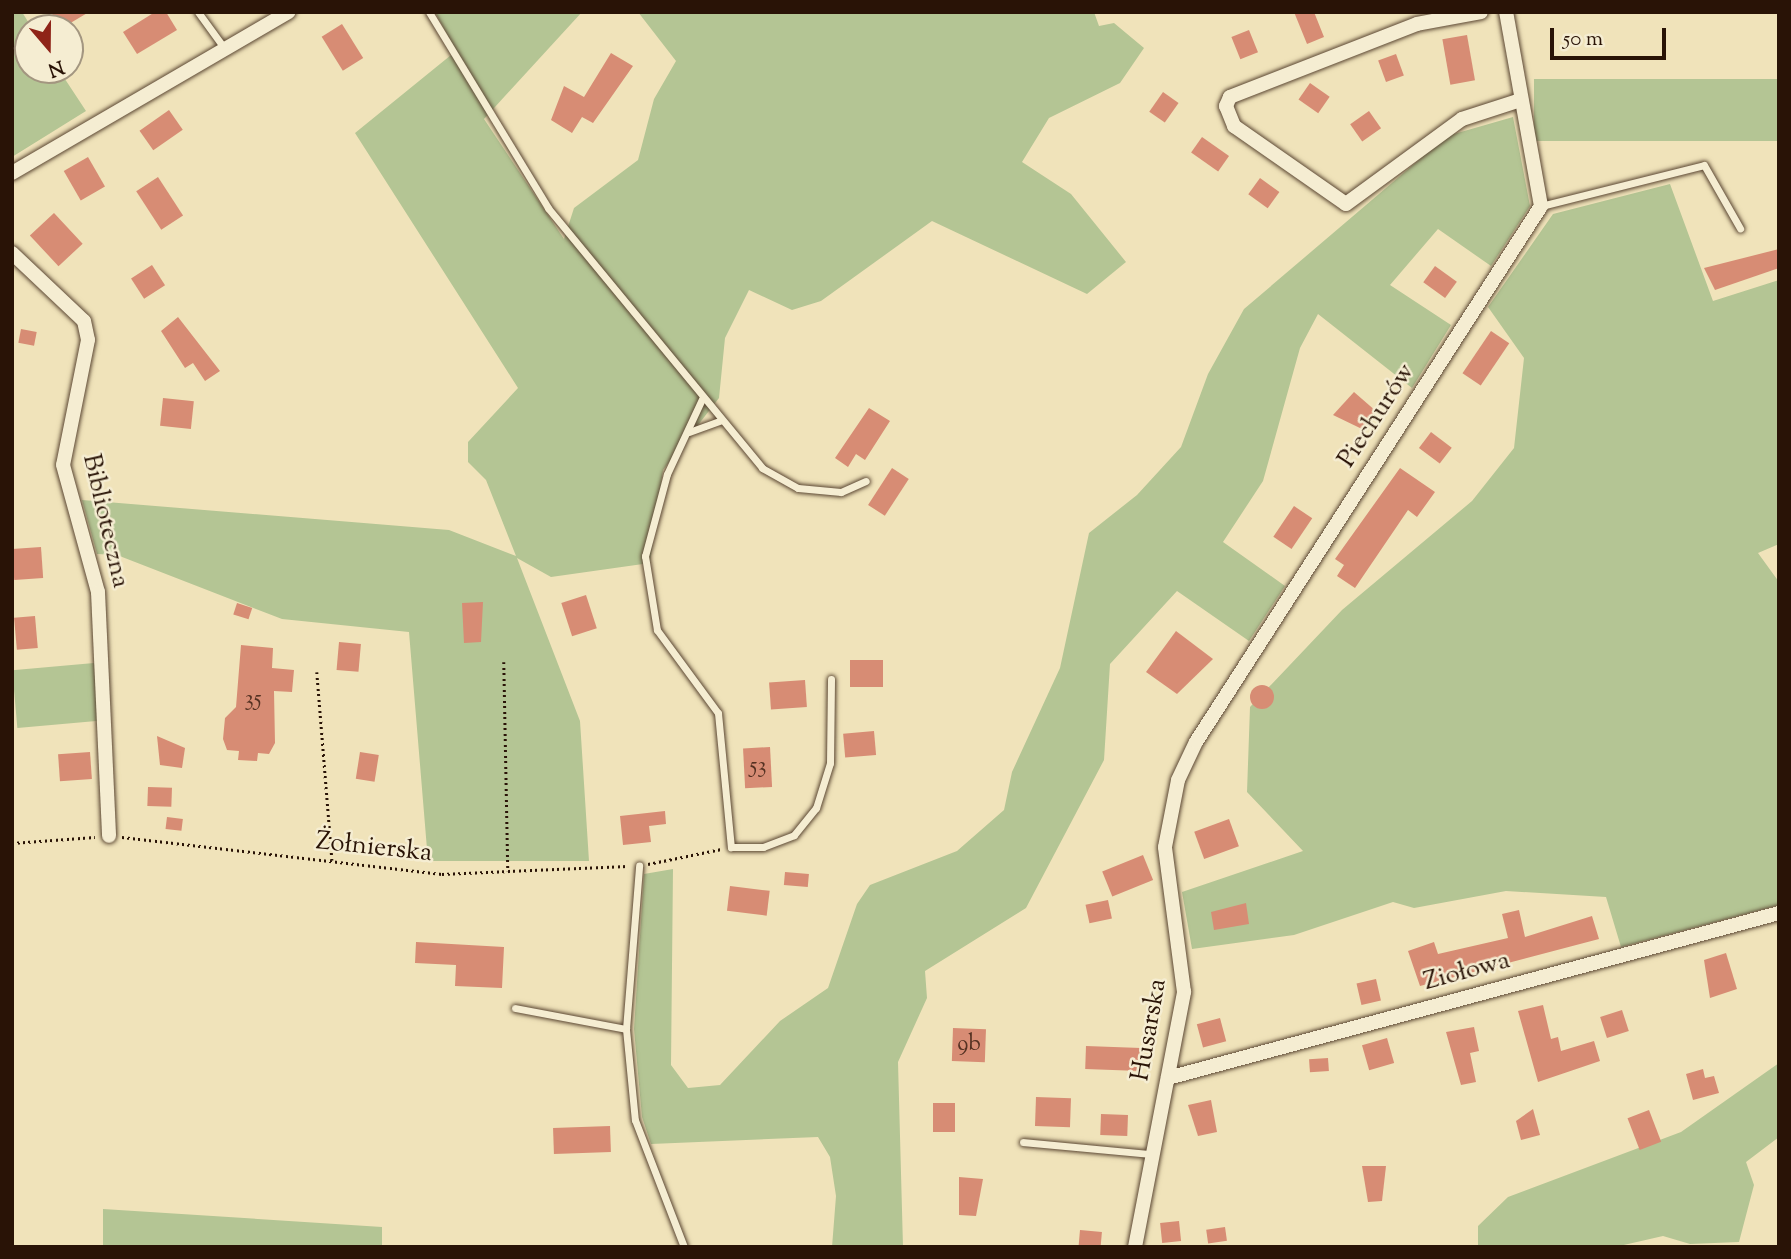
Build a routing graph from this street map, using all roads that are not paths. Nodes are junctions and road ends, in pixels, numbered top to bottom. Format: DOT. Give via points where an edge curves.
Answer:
graph roads {
  1 [pos="198,12"];
  2 [pos="289,12"];
  3 [pos="429,12"];
  4 [pos="1481,12"];
  5 [pos="1506,12"];
  6 [pos="222,46"];
  7 [pos="1521,100"];
  8 [pos="12,173"];
  9 [pos="1541,206"];
  10 [pos="1740,228"];
  11 [pos="12,253"];
  12 [pos="702,399"];
  13 [pos="720,421"];
  14 [pos="690,432"];
  15 [pos="866,481"];
  16 [pos="831,679"];
  17 [pos="1196,742"];
  18 [pos="109,836"];
  19 [pos="639,866"];
  20 [pos="1779,913"];
  21 [pos="514,1008"];
  22 [pos="626,1029"];
  23 [pos="1168,1078"];
  24 [pos="1023,1142"];
  25 [pos="1150,1154"];
  26 [pos="684,1247"];
  27 [pos="1135,1247"];
  1 -- 6 [label="lane"];
  2 -- 6 [label="street"];
  3 -- 12 [label="lane" via="548,208"];
  4 -- 7 [label="street" via="1417,24 1230,97 1226,106 1234,126 1346,204 1462,119"];
  5 -- 7 [label="street"];
  6 -- 8 [label="street"];
  7 -- 9 [label="street"];
  9 -- 10 [label="lane" via="1704,165"];
  9 -- 17 [label="street, Piechurów"];
  11 -- 18 [label="street, Biblioteczna" via="84,321 88,340 63,465 100,602"];
  12 -- 13 [label="lane"];
  12 -- 14 [label="lane"];
  13 -- 14 [label="lane"];
  13 -- 15 [label="lane" via="762,468 798,488 841,492"];
  14 -- 16 [label="lane" via="650,520 648,590 657,630 718,713 731,847 763,847 794,835 816,808 830,763"];
  17 -- 23 [label="street, Husarska" via="1166,830 1185,976"];
  19 -- 22 [label="lane"];
  20 -- 23 [label="street, Ziołowa"];
  21 -- 22 [label="lane"];
  22 -- 26 [label="lane" via="635,1119"];
  23 -- 25 [label="street, Husarska"];
  24 -- 25 [label="lane"];
  25 -- 27 [label="street, Husarska"];
}
